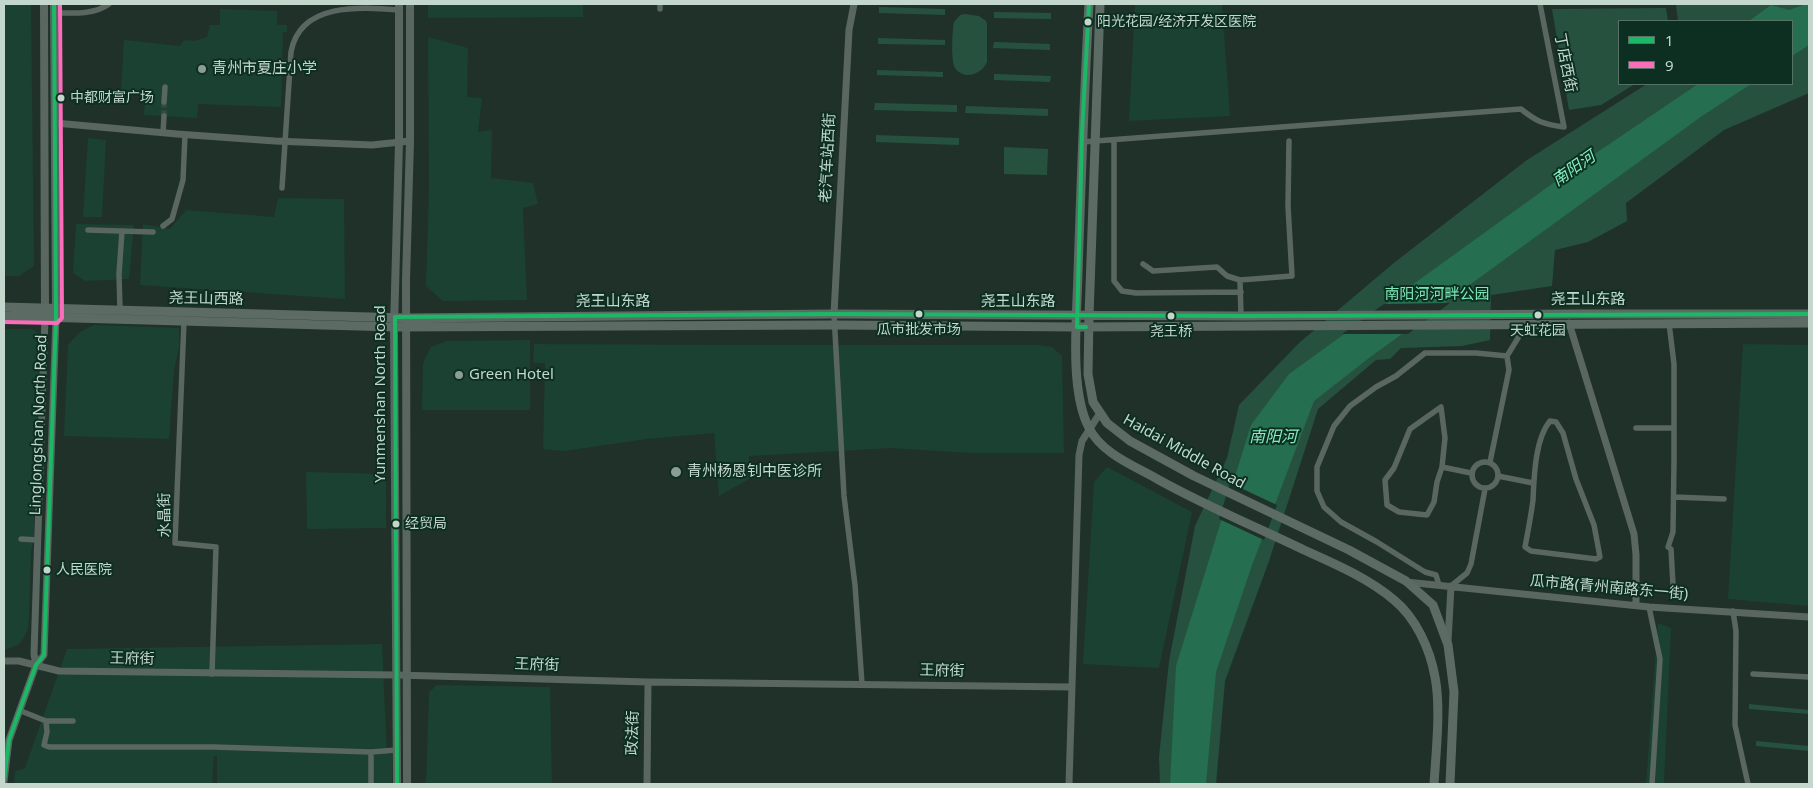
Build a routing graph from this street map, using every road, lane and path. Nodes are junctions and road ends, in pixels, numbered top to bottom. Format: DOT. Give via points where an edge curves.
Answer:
graph roads {
  1 [pos="44,4"];
  2 [pos="54,4"];
  3 [pos="109,4"];
  4 [pos="410,4"];
  5 [pos="854,4"];
  6 [pos="1089,4"];
  7 [pos="1100,4"];
  8 [pos="1540,4"];
  9 [pos="399,7"];
  10 [pos="54,13"];
  11 [pos="165,87"];
  12 [pos="164,102"];
  13 [pos="164,116"];
  14 [pos="55,123"];
  15 [pos="163,133"];
  16 [pos="185,135"];
  17 [pos="285,141"];
  18 [pos="410,141"];
  19 [pos="1114,141"];
  20 [pos="1289,141"];
  21 [pos="399,142"];
  22 [pos="1082,142"];
  23 [pos="1094,142"];
  24 [pos="282,188"];
  25 [pos="163,226"];
  26 [pos="88,230"];
  27 [pos="122,231"];
  28 [pos="153,232"];
  29 [pos="1143,264"];
  30 [pos="1240,280"];
  31 [pos="1241,292"];
  32 [pos="4,307"];
  33 [pos="120,310"];
  34 [pos="45,312"];
  35 [pos="56,312"];
  36 [pos="834,314"];
  37 [pos="1809,314"];
  38 [pos="4,316"];
  39 [pos="1077,316"];
  40 [pos="1089,316"];
  41 [pos="1246,319"];
  42 [pos="184,321"];
  43 [pos="395,322"];
  44 [pos="407,322"];
  45 [pos="1669,323"];
  46 [pos="1809,323"];
  47 [pos="1520,324"];
  48 [pos="1569,324"];
  49 [pos="834,325"];
  50 [pos="1077,327"];
  51 [pos="1089,327"];
  52 [pos="1507,356"];
  53 [pos="1100,413"];
  54 [pos="1089,428"];
  55 [pos="1636,428"];
  56 [pos="1673,428"];
  57 [pos="1490,462"];
  58 [pos="1442,467"];
  59 [pos="1471,473"];
  60 [pos="1498,476"];
  61 [pos="1533,484"];
  62 [pos="1485,489"];
  63 [pos="1674,497"];
  64 [pos="1724,499"];
  65 [pos="21,539"];
  66 [pos="37,540"];
  67 [pos="1406,582"];
  68 [pos="1439,585"];
  69 [pos="1673,585"];
  70 [pos="1451,586"];
  71 [pos="1636,605"];
  72 [pos="1649,606"];
  73 [pos="1733,611"];
  74 [pos="1809,617"];
  75 [pos="1448,645"];
  76 [pos="4,661"];
  77 [pos="36,665"];
  78 [pos="212,674"];
  79 [pos="1753,674"];
  80 [pos="397,675"];
  81 [pos="406,675"];
  82 [pos="1809,677"];
  83 [pos="648,682"];
  84 [pos="862,684"];
  85 [pos="1072,687"];
  86 [pos="21,711"];
  87 [pos="46,721"];
  88 [pos="74,721"];
  89 [pos="397,750"];
  90 [pos="371,752"];
  91 [pos="4,781"];
  92 [pos="371,784"];
  93 [pos="397,784"];
  94 [pos="407,784"];
  95 [pos="646,784"];
  96 [pos="1069,784"];
  97 [pos="1434,784"];
  98 [pos="1450,784"];
  99 [pos="1652,784"];
  100 [pos="1748,784"];
  1 -- 34 [label="main road, Linglongshan North Road"];
  2 -- 10 [label="main road, Linglongshan North Road"];
  3 -- 10 [label="street" via="102,9"];
  4 -- 18 [label="main road, Yunmenshan North Road"];
  5 -- 36 [label="street, 老汽车站西街" via="849,30"];
  6 -- 22 [label="main road"];
  7 -- 23 [label="main road, Haidai Middle Road"];
  8 -- 19 [label="street, 丁店西街" via="1564,127 1535,120 1521,109"];
  9 -- 17 [label="street" via="360,7 322,14 302,27 292,45"];
  9 -- 21 [label="main road, Yunmenshan North Road"];
  10 -- 14 [label="main road, Linglongshan North Road"];
  11 -- 12 [label="street"];
  13 -- 15 [label="street"];
  14 -- 15 [label="street"];
  14 -- 35 [label="main road, Linglongshan North Road"];
  15 -- 16 [label="street"];
  16 -- 17 [label="street"];
  16 -- 25 [label="street" via="183,180 172,219"];
  17 -- 21 [label="street"];
  17 -- 24 [label="street"];
  18 -- 21 [label="street"];
  18 -- 44 [label="main road, Yunmenshan North Road"];
  19 -- 23 [label="street"];
  19 -- 31 [label="street" via="1114,281 1122,291"];
  20 -- 30 [label="street" via="1292,276"];
  21 -- 43 [label="main road, Yunmenshan North Road"];
  22 -- 23 [label="street"];
  22 -- 39 [label="main road"];
  23 -- 40 [label="main road, Haidai Middle Road"];
  26 -- 27 [label="street"];
  27 -- 28 [label="street"];
  27 -- 33 [label="street"];
  29 -- 30 [label="street" via="1153,271 1217,267 1227,276"];
  30 -- 31 [label="street"];
  31 -- 41 [label="street"];
  32 -- 34 [label="main road, 尧王山西路"];
  33 -- 35 [label="main road, 尧王山西路"];
  33 -- 43 [label="main road, 尧王山西路"];
  34 -- 35 [label="main road, 尧王山西路"];
  34 -- 38 [label="main road, 尧王山西路"];
  34 -- 66 [label="street, Linglongshan North Road"];
  35 -- 42 [label="main road, 尧王山西路"];
  35 -- 77 [label="street, Linglongshan North Road" via="44,655"];
  36 -- 39 [label="main road, 尧王山东路"];
  36 -- 44 [label="main road, 尧王山东路"];
  36 -- 49 [label="street"];
  37 -- 41 [label="main road, 尧王山东路" via="1504,314"];
  39 -- 40 [label="main road, 尧王山东路"];
  39 -- 50 [label="main road"];
  40 -- 41 [label="main road, 尧王山东路"];
  40 -- 51 [label="main road, Haidai Middle Road"];
  41 -- 47 [label="main road, 尧王山东路"];
  41 -- 51 [label="main road, 尧王山东路"];
  42 -- 43 [label="main road, 尧王山西路"];
  42 -- 78 [label="street, 水晶街" via="175,543 216,547"];
  43 -- 44 [label="main road, 尧王山西路"];
  43 -- 80 [label="main road, Yunmenshan North Road"];
  44 -- 49 [label="main road, 尧王山东路"];
  44 -- 81 [label="main road, Yunmenshan North Road"];
  45 -- 46 [label="main road, 尧王山东路"];
  45 -- 48 [label="main road, 尧王山东路"];
  45 -- 56 [label="street" via="1674,364"];
  47 -- 48 [label="main road, 尧王山东路"];
  47 -- 52 [label="street" via="1518,338"];
  48 -- 71 [label="street" via="1634,534"];
  49 -- 50 [label="main road, 尧王山东路"];
  49 -- 84 [label="street" via="844,496"];
  50 -- 51 [label="main road, 尧王山东路"];
  50 -- 54 [label="main road" via="1077,390"];
  51 -- 53 [label="main road, Haidai Middle Road" via="1089,386"];
  52 -- 57 [label="street" via="1509,370"];
  52 -- 68 [label="street" via="1425,353 1350,406 1334,426 1317,466 1317,491 1324,507 1340,522 1425,572 1436,575"];
  53 -- 54 [label="street"];
  53 -- 67 [label="main road, Haidai Middle Road" via="1114,430 1130,441 1203,481 1350,550"];
  54 -- 85 [label="street" via="1079,455"];
  54 -- 97 [label="main road" via="1098,442 1121,458 1195,500 1342,568 1395,601 1409,616 1431,659 1438,694"];
  55 -- 56 [label="street"];
  56 -- 63 [label="street"];
  57 -- 59 [label="street" via="1475,465"];
  57 -- 60 [label="street" via="1497,468"];
  58 -- 58 [label="street" via="1445,438 1441,407 1410,429 1394,468 1385,480 1387,505 1399,512 1427,515 1434,502"];
  58 -- 59 [label="street"];
  59 -- 62 [label="street" via="1475,484"];
  60 -- 61 [label="street"];
  60 -- 62 [label="street" via="1493,486"];
  61 -- 61 [label="street" via="1542,436 1550,420 1556,422 1563,433 1594,525 1600,557 1531,551 1525,546"];
  62 -- 70 [label="street" via="1471,564 1467,573"];
  63 -- 64 [label="street"];
  63 -- 69 [label="street" via="1673,532 1668,547"];
  65 -- 66 [label="street"];
  66 -- 77 [label="street, Linglongshan North Road"];
  67 -- 68 [label="street, 瓜市路(青州南路东一街)"];
  67 -- 75 [label="main road, Haidai Middle Road" via="1433,605"];
  68 -- 70 [label="street, 瓜市路(青州南路东一街)"];
  70 -- 71 [label="street, 瓜市路(青州南路东一街)"];
  70 -- 75 [label="street"];
  71 -- 72 [label="street, 瓜市路(青州南路东一街)"];
  72 -- 73 [label="street, 瓜市路(青州南路东一街)"];
  72 -- 99 [label="street" via="1660,659"];
  73 -- 74 [label="street, 瓜市路(青州南路东一街)"];
  73 -- 100 [label="street" via="1736,631 1735,725"];
  75 -- 98 [label="main road, Haidai Middle Road" via="1454,692"];
  76 -- 77 [label="street, 王府街"];
  77 -- 78 [label="street, 王府街" via="59,671"];
  77 -- 86 [label="street, Linglongshan North Road"];
  78 -- 80 [label="street, 王府街"];
  79 -- 82 [label="street"];
  80 -- 81 [label="street, 王府街"];
  80 -- 89 [label="main road, Yunmenshan North Road"];
  81 -- 83 [label="street, 王府街"];
  81 -- 94 [label="main road, Yunmenshan North Road"];
  83 -- 84 [label="street, 王府街"];
  83 -- 95 [label="street, 政法街"];
  84 -- 85 [label="street, 王府街"];
  85 -- 96 [label="street"];
  86 -- 87 [label="street"];
  86 -- 91 [label="street, Linglongshan North Road" via="9,740"];
  87 -- 88 [label="street"];
  87 -- 90 [label="street" via="44,745 49,747 214,747"];
  89 -- 90 [label="street"];
  89 -- 93 [label="main road, Yunmenshan North Road"];
  90 -- 92 [label="street"];
}
